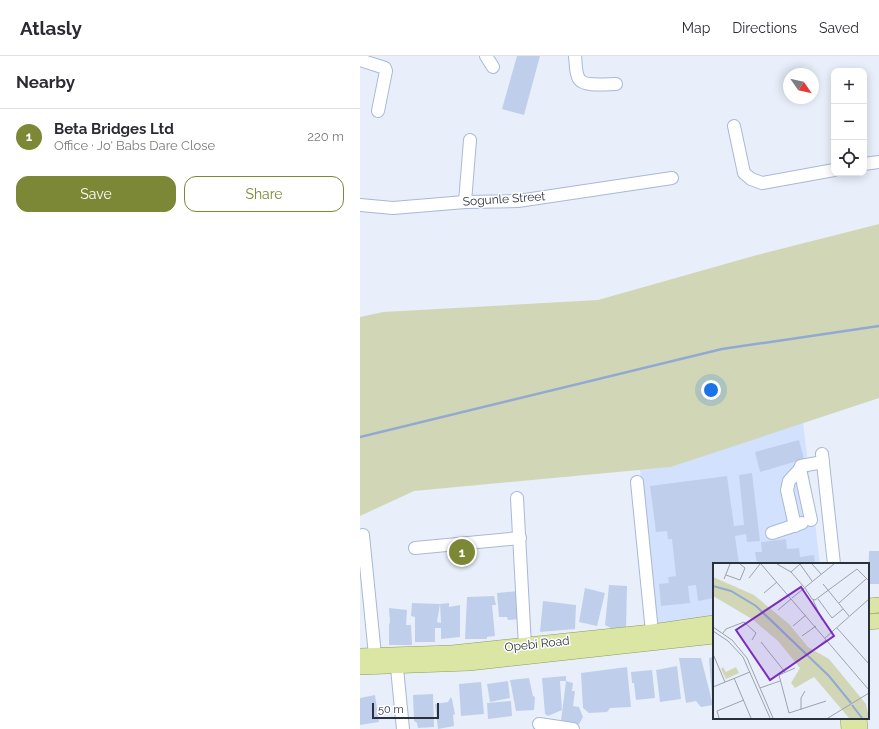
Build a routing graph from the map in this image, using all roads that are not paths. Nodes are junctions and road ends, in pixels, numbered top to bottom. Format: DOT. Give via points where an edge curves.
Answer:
graph roads {
  1 [pos="486,56"];
  2 [pos="575,56"];
  3 [pos="360,60"];
  4 [pos="493,67"];
  5 [pos="616,84"];
  6 [pos="378,111"];
  7 [pos="734,126"];
  8 [pos="470,140"];
  9 [pos="879,162"];
  10 [pos="867,164"];
  11 [pos="831,171"];
  12 [pos="672,178"];
  13 [pos="465,202"];
  14 [pos="360,205"];
  15 [pos="800,469"];
  16 [pos="637,482"];
  17 [pos="517,498"];
  18 [pos="828,516"];
  19 [pos="811,520"];
  20 [pos="795,526"];
  21 [pos="772,533"];
  22 [pos="363,535"];
  23 [pos="520,538"];
  24 [pos="415,548"];
  25 [pos="834,563"];
  26 [pos="879,605"];
  27 [pos="869,606"];
  28 [pos="713,623"];
  29 [pos="652,632"];
  30 [pos="713,636"];
  31 [pos="525,646"];
  32 [pos="375,655"];
  33 [pos="360,656"];
  34 [pos="396,660"];
  35 [pos="360,667"];
  36 [pos="848,719"];
  37 [pos="859,719"];
  38 [pos="539,724"];
  39 [pos="403,729"];
  40 [pos="572,729"];
  41 [pos="849,729"];
  42 [pos="860,729"];
  1 -- 4 [label="street"];
  2 -- 5 [label="street" via="577,74 581,82"];
  3 -- 6 [label="street" via="385,68"];
  7 -- 11 [label="street" via="744,173 751,179 762,183"];
  8 -- 13 [label="street"];
  9 -- 10 [label="street"];
  12 -- 13 [label="street, Sogunle Street" via="518,201"];
  13 -- 14 [label="street, Sogunle Street" via="392,208"];
  15 -- 18 [label="street" via="801,466 823,458"];
  15 -- 19 [label="street"];
  15 -- 20 [label="street" via="789,481 786,490"];
  16 -- 29 [label="street"];
  17 -- 23 [label="street"];
  18 -- 19 [label="street"];
  18 -- 25 [label="street"];
  19 -- 20 [label="street"];
  20 -- 21 [label="street"];
  22 -- 32 [label="street"];
  23 -- 24 [label="street"];
  23 -- 31 [label="street"];
  26 -- 27 [label="main road"];
  28 -- 29 [label="main road, Opebi Road"];
  29 -- 31 [label="main road, Opebi Road"];
  30 -- 34 [label="main road, Opebi Road" via="469,663"];
  31 -- 34 [label="main road, Opebi Road"];
  32 -- 33 [label="main road, Opebi Road"];
  32 -- 34 [label="main road, Opebi Road"];
  34 -- 35 [label="main road, Opebi Road"];
  34 -- 39 [label="street"];
  36 -- 41 [label="main road"];
  37 -- 42 [label="main road"];
  38 -- 40 [label="street"];
}
